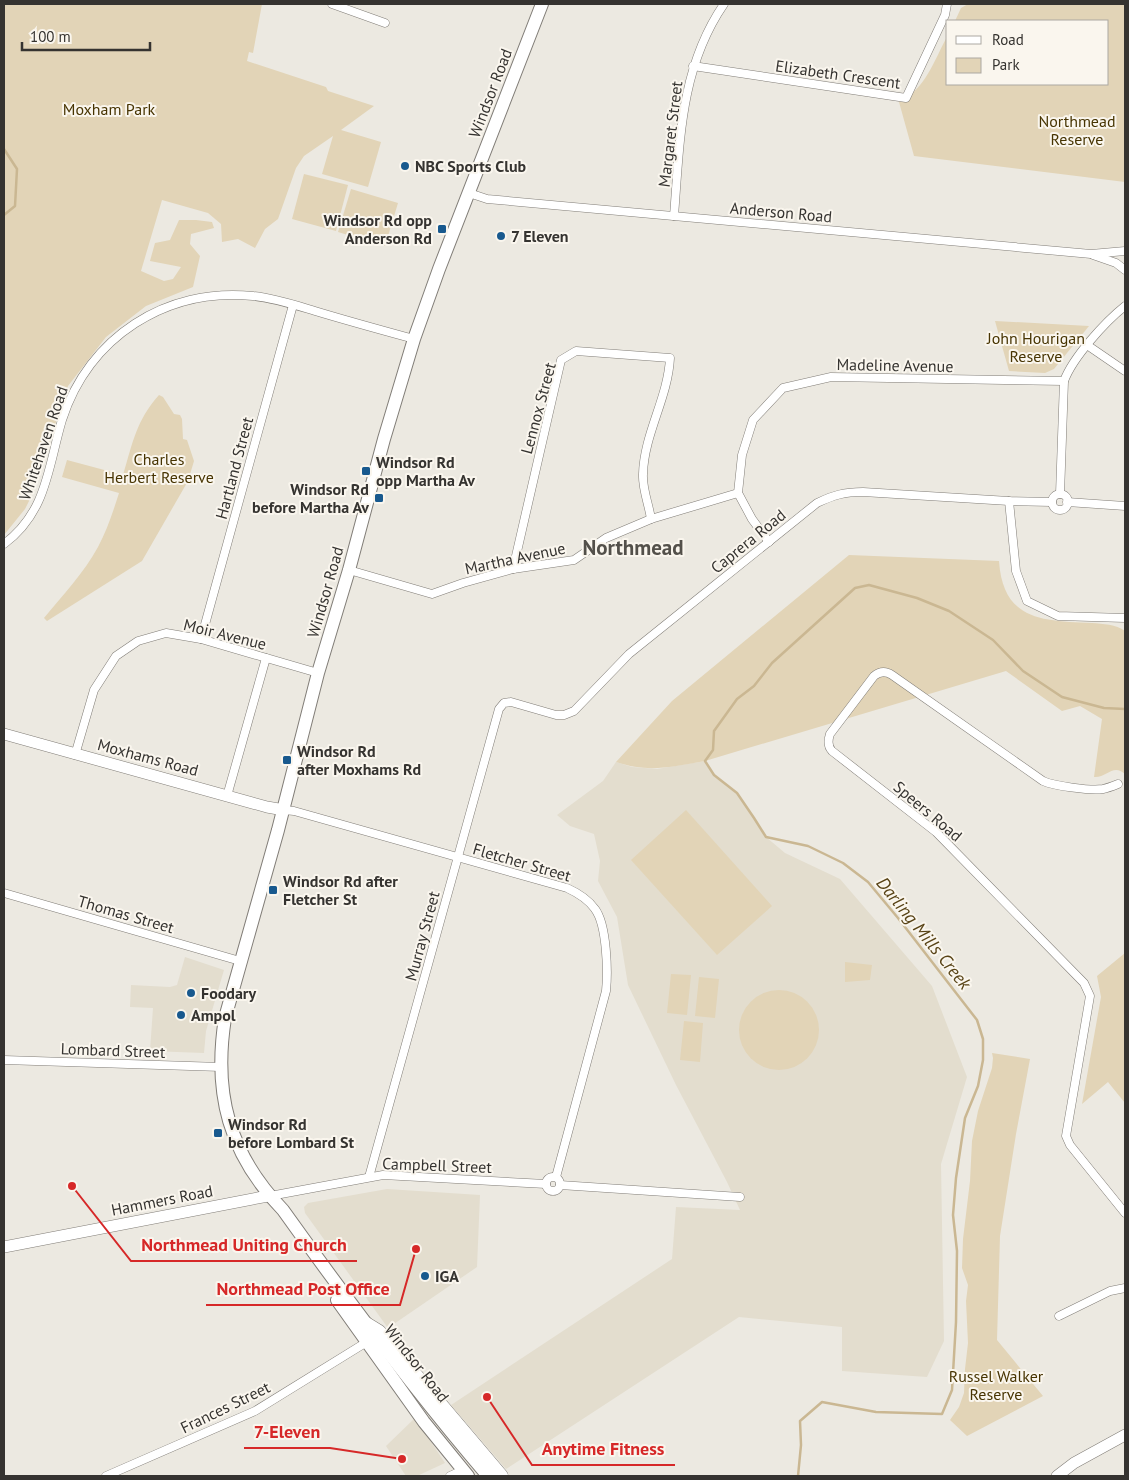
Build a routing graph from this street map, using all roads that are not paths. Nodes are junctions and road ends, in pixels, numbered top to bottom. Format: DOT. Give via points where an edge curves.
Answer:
graph roads {
  1 [pos="332,4"];
  2 [pos="542,4"];
  3 [pos="724,4"];
  4 [pos="947,4"];
  5 [pos="385,23"];
  6 [pos="693,66"];
  7 [pos="469,193"];
  8 [pos="674,216"];
  9 [pos="1125,251"];
  10 [pos="1092,254"];
  11 [pos="1125,270"];
  12 [pos="293,305"];
  13 [pos="1125,306"];
  14 [pos="414,339"];
  15 [pos="1087,346"];
  16 [pos="1125,371"];
  17 [pos="1064,381"];
  18 [pos="738,493"];
  19 [pos="1060,494"];
  20 [pos="1010,501"];
  21 [pos="1052,502"];
  22 [pos="1067,502"];
  23 [pos="1125,506"];
  24 [pos="651,519"];
  25 [pos="768,542"];
  26 [pos="4,544"];
  27 [pos="512,569"];
  28 [pos="349,570"];
  29 [pos="1125,618"];
  30 [pos="201,639"];
  31 [pos="266,658"];
  32 [pos="318,673"];
  33 [pos="504,703"];
  34 [pos="4,734"];
  35 [pos="75,755"];
  36 [pos="1118,784"];
  37 [pos="227,796"];
  38 [pos="284,810"];
  39 [pos="458,858"];
  40 [pos="4,894"];
  41 [pos="240,961"];
  42 [pos="4,1060"];
  43 [pos="221,1067"];
  44 [pos="369,1177"];
  45 [pos="556,1177"];
  46 [pos="546,1184"];
  47 [pos="560,1185"];
  48 [pos="268,1196"];
  49 [pos="740,1197"];
  50 [pos="1125,1213"];
  51 [pos="4,1247"];
  52 [pos="1125,1288"];
  53 [pos="1059,1316"];
  54 [pos="366,1324"];
  55 [pos="371,1339"];
  56 [pos="1125,1435"];
  57 [pos="465,1473"];
  58 [pos="106,1476"];
  59 [pos="450,1476"];
  60 [pos="488,1476"];
  61 [pos="501,1476"];
  62 [pos="1057,1476"];
  1 -- 5 [label="street"];
  2 -- 7 [label="main road, Windsor Road"];
  3 -- 6 [label="street, Margaret Street" via="712,22"];
  4 -- 6 [label="street, Elizabeth Crescent" via="945,15 906,98"];
  6 -- 8 [label="street, Margaret Street" via="681,127"];
  7 -- 8 [label="street, Anderson Road" via="487,199"];
  7 -- 14 [label="main road, Windsor Road"];
  8 -- 10 [label="street, Anderson Road"];
  9 -- 10 [label="street, Anderson Road"];
  10 -- 11 [label="street, Anderson Road"];
  12 -- 14 [label="street, Whitehaven Road"];
  12 -- 26 [label="street, Whitehaven Road" via="254,296 206,297 164,308 117,336 78,384 65,413 38,504 24,525"];
  12 -- 30 [label="street, Hartland Street"];
  13 -- 15 [label="street"];
  14 -- 28 [label="main road, Windsor Road"];
  15 -- 16 [label="street"];
  15 -- 17 [label="street" via="1068,369"];
  17 -- 18 [label="street, Madeline Avenue" via="831,377 783,388 754,420 742,455"];
  17 -- 19 [label="street"];
  18 -- 24 [label="street, Martha Avenue"];
  18 -- 25 [label="street"];
  19 -- 21 [label="street" via="1054,496"];
  19 -- 22 [label="street"];
  20 -- 21 [label="street, Caprera Road"];
  20 -- 25 [label="street, Caprera Road" via="845,492 817,503"];
  20 -- 29 [label="street" via="1016,570 1028,601 1058,616"];
  21 -- 22 [label="street" via="1060,509"];
  22 -- 23 [label="street"];
  24 -- 27 [label="street, Martha Avenue" via="606,538 574,560"];
  24 -- 27 [label="street, Lennox Street" via="643,476 647,444 670,374 670,358 576,351 562,360"];
  25 -- 33 [label="street, Caprera Road" via="629,654 574,710 556,715 511,702"];
  27 -- 28 [label="street, Martha Avenue" via="432,594"];
  28 -- 32 [label="main road, Windsor Road"];
  30 -- 31 [label="street, Moir Avenue"];
  30 -- 35 [label="street, Moir Avenue" via="166,633 138,641 116,656 94,690"];
  31 -- 32 [label="street, Moir Avenue"];
  31 -- 37 [label="street"];
  32 -- 38 [label="main road, Windsor Road"];
  33 -- 39 [label="street, Murray Street" via="499,709"];
  34 -- 35 [label="street, Moxhams Road"];
  35 -- 37 [label="street, Moxhams Road"];
  36 -- 50 [label="street, Speers Road" via="1098,789 1043,781 884,672 874,676 828,740 832,751 936,832 1084,983 1090,996 1066,1136"];
  37 -- 38 [label="street, Moxhams Road"];
  38 -- 39 [label="street, Fletcher Street"];
  38 -- 41 [label="main road, Windsor Road"];
  39 -- 44 [label="street, Murray Street"];
  39 -- 45 [label="street, Fletcher Street" via="567,888 583,896 596,910 601,924 607,963 606,991"];
  40 -- 41 [label="street, Thomas Street"];
  41 -- 43 [label="main road, Windsor Road" via="225,1018"];
  42 -- 43 [label="street, Lombard Street"];
  43 -- 48 [label="main road, Windsor Road" via="227,1115 238,1146"];
  44 -- 46 [label="street, Campbell Street"];
  44 -- 48 [label="street, Campbell Street"];
  45 -- 46 [label="street" via="549,1178"];
  45 -- 47 [label="street"];
  46 -- 47 [label="street" via="552,1190"];
  47 -- 49 [label="street"];
  48 -- 51 [label="street, Hammers Road"];
  48 -- 54 [label="main road, Windsor Road" via="283,1210"];
  48 -- 55 [label="main road, Windsor Road" via="276,1213"];
  52 -- 53 [label="street" via="1110,1290"];
  54 -- 55 [label="main road, Windsor Road"];
  54 -- 61 [label="highway" via="379,1332"];
  55 -- 57 [label="main road, Windsor Road" via="424,1422"];
  55 -- 58 [label="street, Frances Street" via="255,1412"];
  55 -- 60 [label="main road, Windsor Road"];
  56 -- 62 [label="street"];
  57 -- 59 [label="street"];
}
